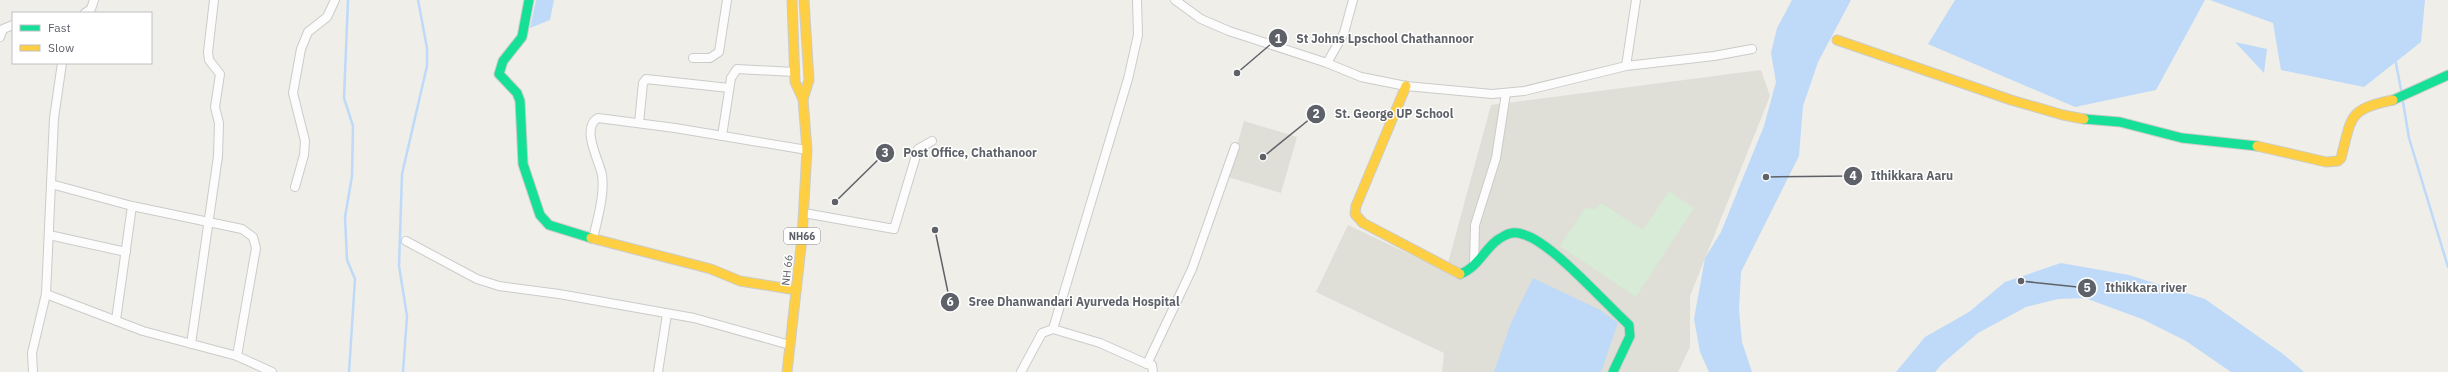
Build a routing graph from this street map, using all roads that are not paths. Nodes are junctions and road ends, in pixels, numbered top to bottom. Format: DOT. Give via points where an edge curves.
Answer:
graph roads {
  1 [pos="94,0"];
  2 [pos="214,0"];
  3 [pos="335,0"];
  4 [pos="529,0"];
  5 [pos="726,0"];
  6 [pos="792,0"];
  7 [pos="804,0"];
  8 [pos="1137,0"];
  9 [pos="1175,0"];
  10 [pos="1353,0"];
  11 [pos="1636,0"];
  12 [pos="1186,3"];
  13 [pos="86,12"];
  14 [pos="12,25"];
  15 [pos="0,38"];
  16 [pos="1837,40"];
  17 [pos="1752,48"];
  18 [pos="693,58"];
  19 [pos="1327,63"];
  20 [pos="62,64"];
  21 [pos="1626,66"];
  22 [pos="795,72"];
  23 [pos="2448,75"];
  24 [pos="1406,86"];
  25 [pos="730,88"];
  26 [pos="1506,93"];
  27 [pos="803,98"];
  28 [pos="639,123"];
  29 [pos="722,136"];
  30 [pos="932,141"];
  31 [pos="1234,147"];
  32 [pos="807,150"];
  33 [pos="51,184"];
  34 [pos="295,187"];
  35 [pos="132,206"];
  36 [pos="804,213"];
  37 [pos="209,222"];
  38 [pos="49,235"];
  39 [pos="593,239"];
  40 [pos="406,240"];
  41 [pos="126,252"];
  42 [pos="1474,264"];
  43 [pos="796,290"];
  44 [pos="46,294"];
  45 [pos="667,314"];
  46 [pos="116,320"];
  47 [pos="1053,329"];
  48 [pos="191,344"];
  49 [pos="790,345"];
  50 [pos="237,356"];
  51 [pos="1147,364"];
  52 [pos="33,372"];
  53 [pos="272,372"];
  54 [pos="658,372"];
  55 [pos="787,372"];
  56 [pos="1021,372"];
  57 [pos="1153,372"];
  58 [pos="1613,372"];
  1 -- 13 [label="street" via="91,9"];
  2 -- 37 [label="street" via="208,52 209,60 220,74 215,106 219,123 218,156"];
  3 -- 34 [label="street" via="327,17 308,32 301,49 293,93 305,141"];
  4 -- 39 [label="main road" via="522,37 503,61 499,74 517,93 520,101 523,164 540,215 549,226"];
  5 -- 18 [label="street" via="719,52 710,58"];
  6 -- 22 [label="main road, NH 66 / NH66"];
  7 -- 27 [label="main road, NH 66 / NH66" via="809,80"];
  8 -- 47 [label="street" via="1138,35 1128,80"];
  9 -- 12 [label="street"];
  10 -- 19 [label="street" via="1344,33"];
  11 -- 21 [label="street"];
  12 -- 19 [label="street" via="1201,19 1229,31"];
  14 -- 15 [label="street" via="3,29"];
  16 -- 23 [label="main road" via="2011,100 2063,115 2120,122 2182,138 2264,147 2326,162 2338,161 2341,158 2350,126 2358,111 2368,105 2398,99"];
  17 -- 21 [label="street" via="1714,56"];
  19 -- 24 [label="street" via="1361,77"];
  20 -- 33 [label="street" via="54,118"];
  21 -- 26 [label="street" via="1558,84"];
  22 -- 25 [label="street" via="739,68 733,72"];
  22 -- 27 [label="main road, NH 66 / NH66" via="795,82"];
  24 -- 26 [label="street"];
  24 -- 42 [label="main road" via="1356,206 1355,214 1363,223 1455,273 1464,274"];
  25 -- 28 [label="street" via="646,79 643,83"];
  25 -- 29 [label="street"];
  26 -- 42 [label="street" via="1496,158 1475,225"];
  27 -- 32 [label="main road, NH 66 / NH66"];
  28 -- 29 [label="street"];
  28 -- 39 [label="street" via="598,118 593,123 591,137 602,175 602,186"];
  29 -- 32 [label="street"];
  30 -- 36 [label="street" via="918,149 894,229"];
  31 -- 51 [label="street" via="1192,269"];
  32 -- 36 [label="main road, NH 66 / NH66"];
  33 -- 35 [label="street"];
  33 -- 38 [label="street"];
  35 -- 37 [label="street"];
  35 -- 41 [label="street"];
  36 -- 43 [label="main road, NH 66 / NH66"];
  37 -- 48 [label="street"];
  37 -- 50 [label="street" via="242,229 256,242"];
  38 -- 41 [label="street"];
  38 -- 44 [label="street"];
  39 -- 43 [label="main road" via="711,269 740,281"];
  40 -- 45 [label="street" via="477,279 499,286 560,294"];
  41 -- 46 [label="street"];
  42 -- 58 [label="main road" via="1493,242 1509,233 1524,234 1554,252 1629,325 1630,336"];
  43 -- 49 [label="main road, NH 66 / NH66"];
  44 -- 46 [label="street"];
  44 -- 52 [label="street" via="32,353"];
  45 -- 49 [label="street" via="694,318"];
  45 -- 54 [label="street"];
  46 -- 48 [label="street" via="143,331"];
  47 -- 51 [label="street" via="1100,343"];
  47 -- 56 [label="street" via="1042,333"];
  48 -- 50 [label="street"];
  49 -- 55 [label="main road, NH 66 / NH66"];
  50 -- 53 [label="street"];
  51 -- 57 [label="street" via="1152,364"];
}
